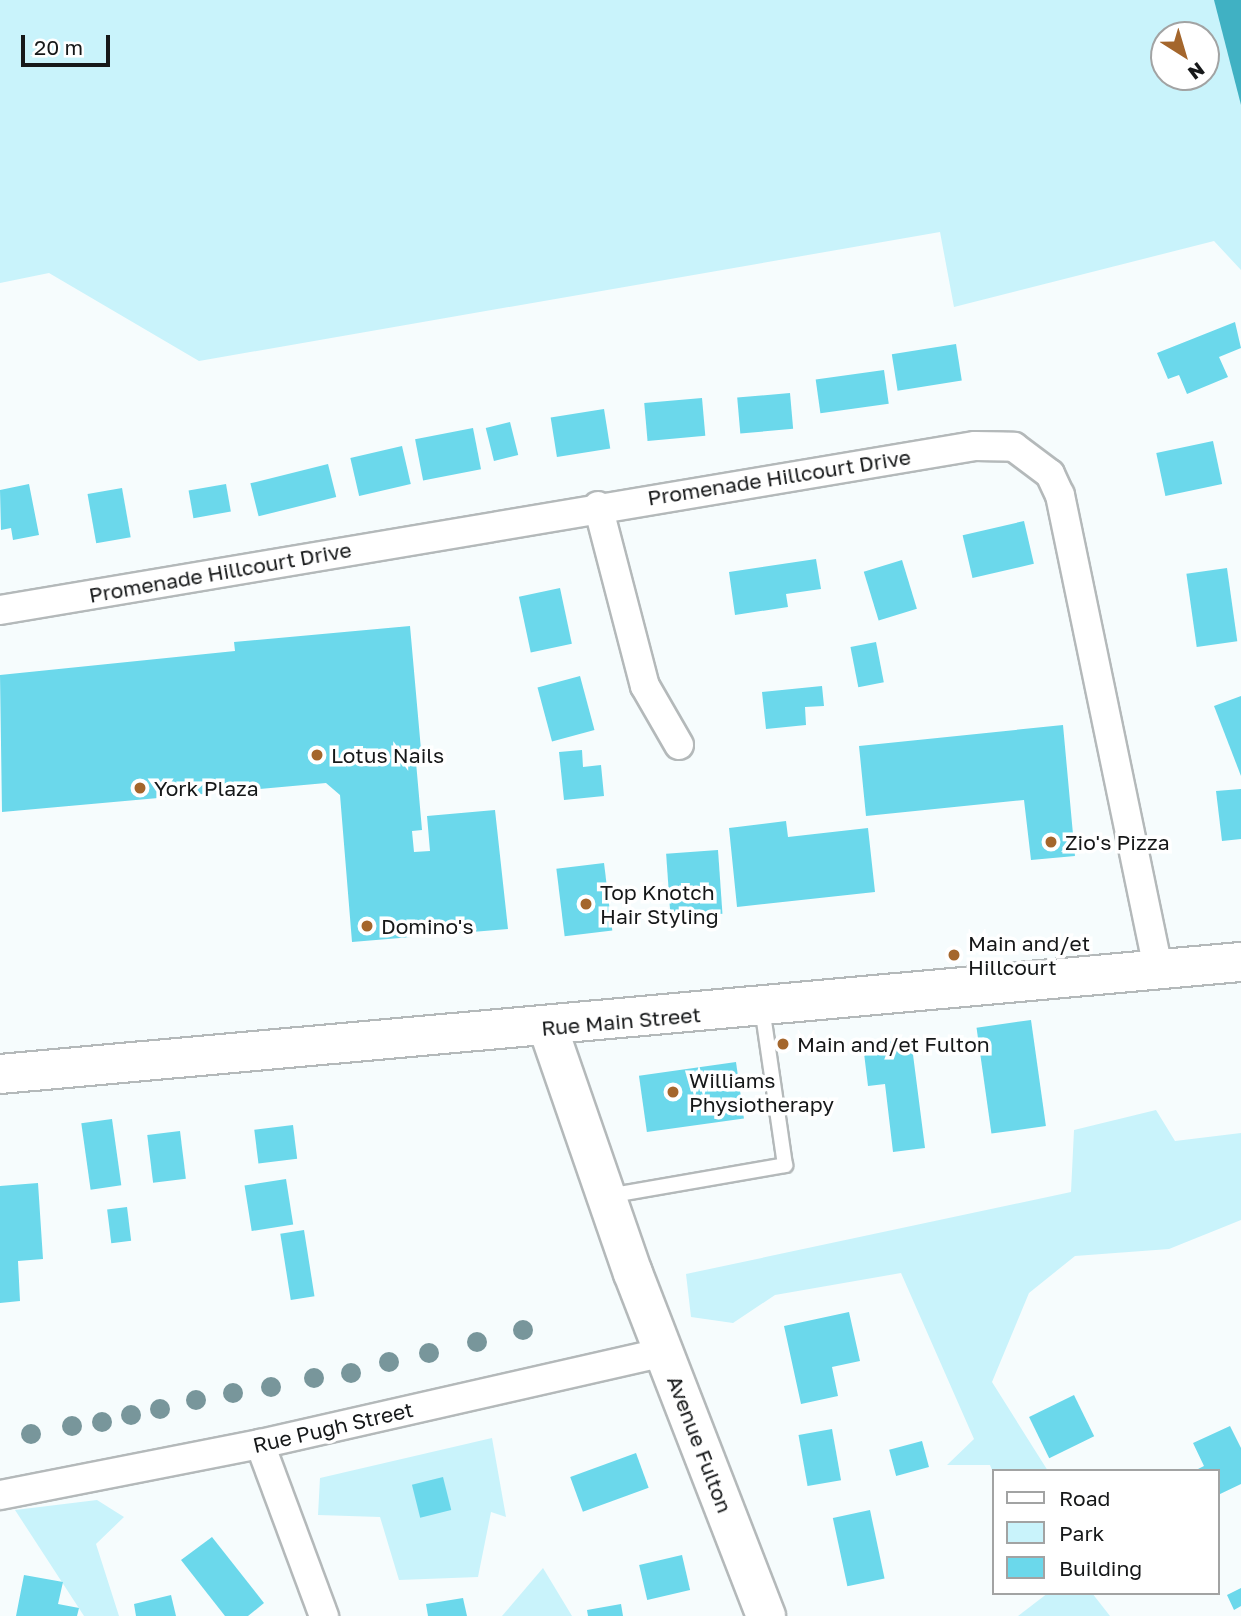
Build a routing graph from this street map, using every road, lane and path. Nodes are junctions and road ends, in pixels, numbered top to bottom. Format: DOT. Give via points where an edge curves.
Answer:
graph roads {
  1 [pos="598,506"];
  2 [pos="0,610"];
  3 [pos="679,745"];
  4 [pos="1241,962"];
  5 [pos="1158,968"];
  6 [pos="762,1007"];
  7 [pos="548,1028"];
  8 [pos="0,1074"];
  9 [pos="607,1197"];
  10 [pos="664,1352"];
  11 [pos="260,1444"];
  12 [pos="0,1494"];
  13 [pos="324,1616"];
  14 [pos="766,1616"];
  1 -- 2 [label="street, Promenade Hillcourt Drive"];
  1 -- 3 [label="street" via="645,686"];
  1 -- 5 [label="street, Promenade Hillcourt Drive" via="996,443 1042,465 1060,495"];
  4 -- 5 [label="main road, Rue Main Street"];
  5 -- 6 [label="main road, Rue Main Street"];
  6 -- 7 [label="main road, Rue Main Street"];
  6 -- 9 [label="lane" via="785,1165"];
  7 -- 8 [label="main road, Rue Main Street"];
  7 -- 9 [label="main road, Avenue Fulton"];
  9 -- 10 [label="main road, Avenue Fulton"];
  10 -- 11 [label="street, Rue Pugh Street"];
  10 -- 14 [label="main road, Avenue Fulton"];
  11 -- 12 [label="street, Rue Pugh Street"];
  11 -- 13 [label="street"];
}
